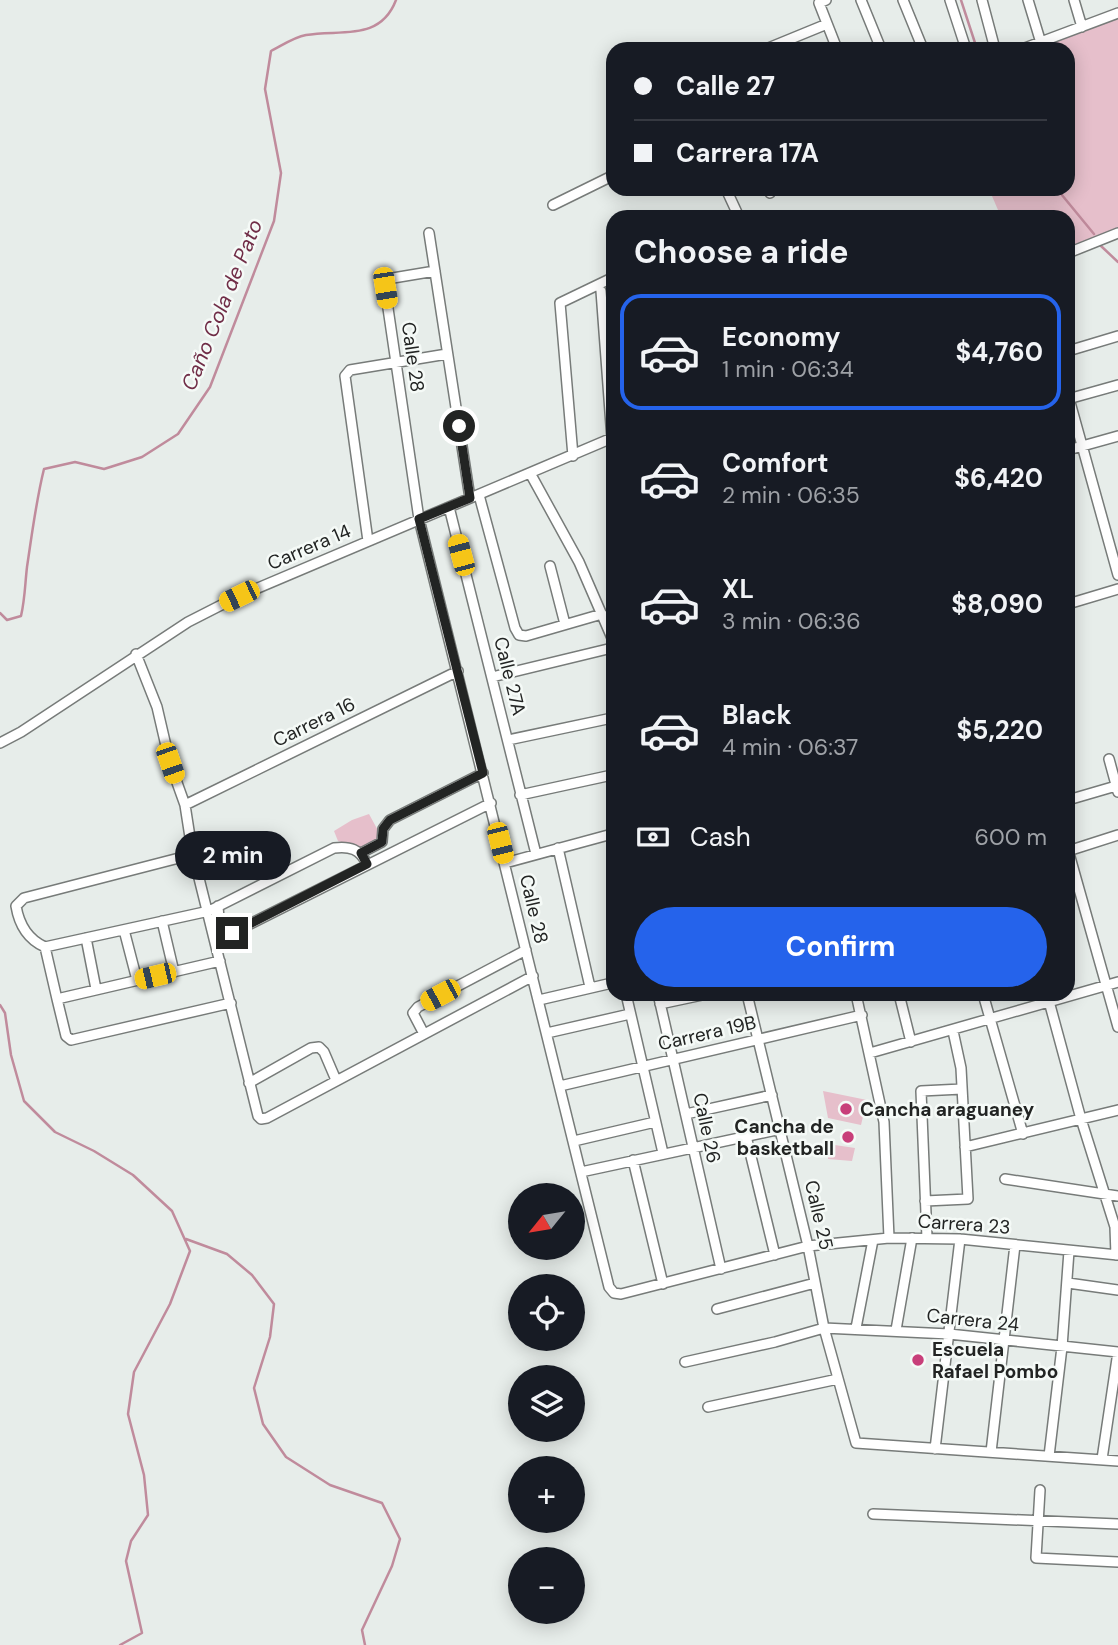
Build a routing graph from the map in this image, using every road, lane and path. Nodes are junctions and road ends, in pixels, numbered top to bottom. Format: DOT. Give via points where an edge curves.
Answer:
graph roads {
  1 [pos="861,0"];
  2 [pos="903,0"];
  3 [pos="950,0"];
  4 [pos="982,0"];
  5 [pos="1028,0"];
  6 [pos="1074,0"];
  7 [pos="823,2"];
  8 [pos="1118,13"];
  9 [pos="827,24"];
  10 [pos="1082,27"];
  11 [pos="790,39"];
  12 [pos="783,42"];
  13 [pos="791,42"];
  14 [pos="834,42"];
  15 [pos="878,42"];
  16 [pos="920,42"];
  17 [pos="964,42"];
  18 [pos="993,42"];
  19 [pos="1041,42"];
  20 [pos="1044,42"];
  21 [pos="606,179"];
  22 [pos="553,205"];
  23 [pos="429,233"];
  24 [pos="1117,235"];
  25 [pos="1075,250"];
  26 [pos="435,271"];
  27 [pos="606,282"];
  28 [pos="600,287"];
  29 [pos="606,305"];
  30 [pos="1118,336"];
  31 [pos="1075,349"];
  32 [pos="447,354"];
  33 [pos="397,363"];
  34 [pos="606,363"];
  35 [pos="1118,385"];
  36 [pos="1075,396"];
  37 [pos="1075,424"];
  38 [pos="1118,436"];
  39 [pos="606,442"];
  40 [pos="1081,446"];
  41 [pos="1075,448"];
  42 [pos="573,456"];
  43 [pos="530,473"];
  44 [pos="474,496"];
  45 [pos="449,507"];
  46 [pos="419,519"];
  47 [pos="368,541"];
  48 [pos="550,566"];
  49 [pos="1118,575"];
  50 [pos="1118,589"];
  51 [pos="1075,601"];
  52 [pos="602,614"];
  53 [pos="565,624"];
  54 [pos="606,624"];
  55 [pos="606,649"];
  56 [pos="136,654"];
  57 [pos="458,671"];
  58 [pos="492,677"];
  59 [pos="606,719"];
  60 [pos="508,740"];
  61 [pos="0,743"];
  62 [pos="1109,758"];
  63 [pos="483,773"];
  64 [pos="606,776"];
  65 [pos="1117,789"];
  66 [pos="520,795"];
  67 [pos="1075,798"];
  68 [pos="491,803"];
  69 [pos="185,805"];
  70 [pos="1118,835"];
  71 [pos="606,836"];
  72 [pos="384,838"];
  73 [pos="401,847"];
  74 [pos="558,848"];
  75 [pos="1075,848"];
  76 [pos="192,850"];
  77 [pos="361,853"];
  78 [pos="536,854"];
  79 [pos="505,863"];
  80 [pos="367,864"];
  81 [pos="1075,875"];
  82 [pos="213,909"];
  83 [pos="162,921"];
  84 [pos="124,930"];
  85 [pos="232,933"];
  86 [pos="86,938"];
  87 [pos="216,941"];
  88 [pos="45,947"];
  89 [pos="526,950"];
  90 [pos="220,961"];
  91 [pos="174,972"];
  92 [pos="533,976"];
  93 [pos="137,980"];
  94 [pos="1118,982"];
  95 [pos="606,983"];
  96 [pos="1106,986"];
  97 [pos="590,987"];
  98 [pos="96,989"];
  99 [pos="1075,992"];
  100 [pos="57,999"];
  101 [pos="539,1000"];
  102 [pos="627,1001"];
  103 [pos="660,1001"];
  104 [pos="749,1001"];
  105 [pos="858,1001"];
  106 [pos="901,1001"];
  107 [pos="985,1001"];
  108 [pos="1040,1001"];
  109 [pos="1049,1001"];
  110 [pos="231,1003"];
  111 [pos="630,1014"];
  112 [pos="862,1015"];
  113 [pos="990,1019"];
  114 [pos="1118,1027"];
  115 [pos="954,1031"];
  116 [pos="547,1033"];
  117 [pos="424,1034"];
  118 [pos="758,1040"];
  119 [pos="911,1042"];
  120 [pos="870,1053"];
  121 [pos="674,1059"];
  122 [pos="642,1067"];
  123 [pos="336,1080"];
  124 [pos="249,1083"];
  125 [pos="560,1086"];
  126 [pos="962,1088"];
  127 [pos="772,1095"];
  128 [pos="1118,1110"];
  129 [pos="686,1115"];
  130 [pos="1081,1119"];
  131 [pos="655,1122"];
  132 [pos="781,1129"];
  133 [pos="1023,1134"];
  134 [pos="746,1136"];
  135 [pos="574,1141"];
  136 [pos="693,1147"];
  137 [pos="965,1147"];
  138 [pos="663,1153"];
  139 [pos="633,1160"];
  140 [pos="581,1172"];
  141 [pos="1005,1179"];
  142 [pos="1105,1194"];
  143 [pos="1118,1196"];
  144 [pos="926,1201"];
  145 [pos="889,1238"];
  146 [pos="912,1238"];
  147 [pos="927,1238"];
  148 [pos="960,1239"];
  149 [pos="873,1240"];
  150 [pos="1015,1245"];
  151 [pos="808,1246"];
  152 [pos="1069,1251"];
  153 [pos="775,1255"];
  154 [pos="1117,1255"];
  155 [pos="721,1269"];
  156 [pos="815,1283"];
  157 [pos="1068,1283"];
  158 [pos="663,1284"];
  159 [pos="1118,1290"];
  160 [pos="717,1309"];
  161 [pos="824,1328"];
  162 [pos="856,1328"];
  163 [pos="896,1330"];
  164 [pos="949,1334"];
  165 [pos="1004,1340"];
  166 [pos="1062,1347"];
  167 [pos="1118,1352"];
  168 [pos="685,1362"];
  169 [pos="838,1379"];
  170 [pos="708,1407"];
  171 [pos="935,1449"];
  172 [pos="991,1452"];
  173 [pos="1049,1457"];
  174 [pos="1102,1459"];
  175 [pos="1118,1461"];
  176 [pos="1040,1490"];
  177 [pos="873,1514"];
  178 [pos="1038,1521"];
  179 [pos="1118,1524"];
  180 [pos="1118,1562"];
  1 -- 15 [label="street"];
  2 -- 16 [label="street"];
  3 -- 17 [label="street"];
  4 -- 18 [label="street"];
  5 -- 19 [label="street"];
  6 -- 10 [label="street"];
  7 -- 9 [label="street"];
  8 -- 10 [label="street"];
  9 -- 11 [label="street"];
  9 -- 14 [label="street"];
  10 -- 20 [label="street"];
  11 -- 12 [label="street"];
  11 -- 13 [label="street"];
  21 -- 22 [label="street"];
  23 -- 26 [label="street"];
  24 -- 25 [label="street"];
  26 -- 32 [label="street"];
  26 -- 33 [label="street, Calle 28" via="386,283"];
  27 -- 28 [label="street"];
  28 -- 29 [label="street"];
  28 -- 34 [label="street"];
  28 -- 42 [label="street" via="559,303"];
  30 -- 31 [label="street"];
  32 -- 33 [label="street"];
  32 -- 44 [label="street"];
  33 -- 46 [label="street, Calle 28"];
  33 -- 47 [label="street" via="350,370 345,376"];
  35 -- 36 [label="street"];
  37 -- 40 [label="street"];
  38 -- 40 [label="street"];
  39 -- 42 [label="street, Carrera 14"];
  40 -- 41 [label="street"];
  40 -- 49 [label="street"];
  42 -- 43 [label="street, Carrera 14"];
  43 -- 44 [label="street, Carrera 14"];
  43 -- 52 [label="street"];
  44 -- 45 [label="street, Carrera 14"];
  44 -- 53 [label="street" via="519,635"];
  45 -- 46 [label="street, Carrera 14"];
  45 -- 58 [label="street, Calle 27A"];
  46 -- 47 [label="street, Carrera 14"];
  46 -- 57 [label="street, Calle 28"];
  47 -- 56 [label="street, Carrera 14" via="239,596"];
  48 -- 53 [label="street"];
  50 -- 51 [label="street"];
  52 -- 53 [label="street"];
  52 -- 54 [label="street"];
  55 -- 58 [label="street"];
  56 -- 61 [label="street, Carrera 14"];
  56 -- 69 [label="street" via="151,688"];
  57 -- 63 [label="street, Calle 28"];
  57 -- 69 [label="street, Carrera 16"];
  58 -- 60 [label="street, Calle 27A"];
  59 -- 60 [label="street"];
  60 -- 66 [label="street, Calle 27A"];
  62 -- 65 [label="street"];
  63 -- 68 [label="street, Calle 28"];
  63 -- 72 [label="street" via="390,820 383,829"];
  64 -- 66 [label="street"];
  65 -- 67 [label="street"];
  66 -- 78 [label="street, Calle 27A"];
  68 -- 73 [label="street"];
  68 -- 79 [label="street, Calle 28"];
  69 -- 76 [label="street"];
  70 -- 75 [label="street"];
  71 -- 74 [label="street"];
  72 -- 73 [label="street"];
  72 -- 77 [label="street" via="380,845"];
  73 -- 80 [label="street"];
  74 -- 78 [label="street"];
  74 -- 97 [label="street"];
  76 -- 82 [label="street"];
  76 -- 88 [label="street" via="179,858 24,898 16,906 18,918 36,943"];
  77 -- 80 [label="street"];
  77 -- 82 [label="street" via="334,848"];
  78 -- 79 [label="street"];
  79 -- 89 [label="street, Calle 28"];
  80 -- 85 [label="street"];
  81 -- 96 [label="street"];
  82 -- 83 [label="street"];
  82 -- 85 [label="street"];
  82 -- 87 [label="street"];
  83 -- 84 [label="street"];
  83 -- 91 [label="street"];
  84 -- 86 [label="street"];
  84 -- 93 [label="street"];
  85 -- 87 [label="street"];
  86 -- 88 [label="street"];
  86 -- 98 [label="street"];
  87 -- 90 [label="street"];
  88 -- 100 [label="street"];
  89 -- 92 [label="street, Calle 28"];
  89 -- 117 [label="street" via="418,1007 413,1013"];
  90 -- 91 [label="street"];
  90 -- 110 [label="street"];
  91 -- 93 [label="street"];
  92 -- 101 [label="street, Calle 28"];
  92 -- 117 [label="street"];
  93 -- 98 [label="street"];
  94 -- 96 [label="street"];
  95 -- 97 [label="street"];
  96 -- 99 [label="street"];
  96 -- 114 [label="street"];
  97 -- 101 [label="street"];
  98 -- 100 [label="street"];
  100 -- 110 [label="street" via="71,1040"];
  101 -- 116 [label="street, Calle 28"];
  102 -- 111 [label="street"];
  103 -- 121 [label="street, Calle 26"];
  104 -- 118 [label="street, Calle 25"];
  105 -- 112 [label="street"];
  106 -- 119 [label="street"];
  107 -- 113 [label="street"];
  108 -- 113 [label="street"];
  109 -- 130 [label="street"];
  110 -- 124 [label="street"];
  111 -- 116 [label="street"];
  111 -- 122 [label="street"];
  112 -- 118 [label="street, Carrera 19B"];
  112 -- 120 [label="street"];
  113 -- 115 [label="street"];
  113 -- 133 [label="street"];
  115 -- 119 [label="street"];
  115 -- 126 [label="street"];
  116 -- 125 [label="street, Calle 28"];
  117 -- 123 [label="street"];
  118 -- 121 [label="street, Carrera 19B"];
  118 -- 127 [label="street, Calle 25"];
  119 -- 120 [label="street"];
  120 -- 145 [label="street" via="884,1122"];
  121 -- 122 [label="street, Carrera 19B"];
  121 -- 129 [label="street, Calle 26"];
  122 -- 125 [label="street, Carrera 19B"];
  122 -- 131 [label="street"];
  123 -- 124 [label="street" via="318,1047"];
  123 -- 124 [label="street" via="261,1119"];
  125 -- 135 [label="street, Calle 28"];
  126 -- 137 [label="street"];
  126 -- 144 [label="street" via="921,1091"];
  127 -- 129 [label="street"];
  127 -- 132 [label="street, Calle 25"];
  128 -- 130 [label="street"];
  129 -- 136 [label="street, Calle 26"];
  130 -- 133 [label="street"];
  130 -- 142 [label="street"];
  131 -- 135 [label="street"];
  131 -- 138 [label="street"];
  132 -- 134 [label="street"];
  132 -- 151 [label="street, Calle 25"];
  133 -- 137 [label="street"];
  134 -- 136 [label="street"];
  134 -- 153 [label="street"];
  135 -- 140 [label="street, Calle 28"];
  136 -- 138 [label="street"];
  136 -- 155 [label="street, Calle 26"];
  137 -- 144 [label="street" via="968,1199"];
  138 -- 139 [label="street"];
  139 -- 140 [label="street"];
  139 -- 158 [label="street"];
  140 -- 158 [label="street, Calle 28" via="606,1279 614,1293"];
  141 -- 142 [label="street"];
  142 -- 143 [label="street"];
  142 -- 154 [label="street" via="1117,1236"];
  144 -- 147 [label="street"];
  145 -- 146 [label="street, Carrera 23"];
  145 -- 149 [label="street, Carrera 23"];
  146 -- 147 [label="street, Carrera 23"];
  146 -- 163 [label="street"];
  147 -- 148 [label="street, Carrera 23"];
  148 -- 150 [label="street, Carrera 23"];
  148 -- 164 [label="street"];
  149 -- 151 [label="street, Carrera 23"];
  149 -- 162 [label="street"];
  150 -- 152 [label="street, Carrera 23"];
  150 -- 165 [label="street"];
  151 -- 153 [label="street"];
  151 -- 156 [label="street, Calle 25"];
  152 -- 154 [label="street, Carrera 23"];
  152 -- 157 [label="street"];
  153 -- 155 [label="street"];
  155 -- 158 [label="street"];
  156 -- 160 [label="street"];
  156 -- 161 [label="street, Calle 25"];
  157 -- 159 [label="street"];
  157 -- 166 [label="street"];
  161 -- 162 [label="street, Carrera 24"];
  161 -- 168 [label="street, Carrera 24"];
  161 -- 169 [label="street, Calle 25"];
  162 -- 163 [label="street, Carrera 24"];
  163 -- 164 [label="street, Carrera 24"];
  164 -- 165 [label="street, Carrera 24"];
  164 -- 171 [label="street"];
  165 -- 166 [label="street, Carrera 24"];
  165 -- 172 [label="street"];
  166 -- 167 [label="street, Carrera 24"];
  166 -- 173 [label="street"];
  167 -- 174 [label="street"];
  169 -- 170 [label="street"];
  169 -- 171 [label="street, Calle 25" via="856,1443"];
  171 -- 172 [label="street"];
  172 -- 173 [label="street"];
  173 -- 174 [label="street"];
  174 -- 175 [label="street"];
  176 -- 178 [label="street"];
  177 -- 178 [label="street"];
  178 -- 179 [label="street"];
  178 -- 180 [label="street" via="1038,1560"];
}
